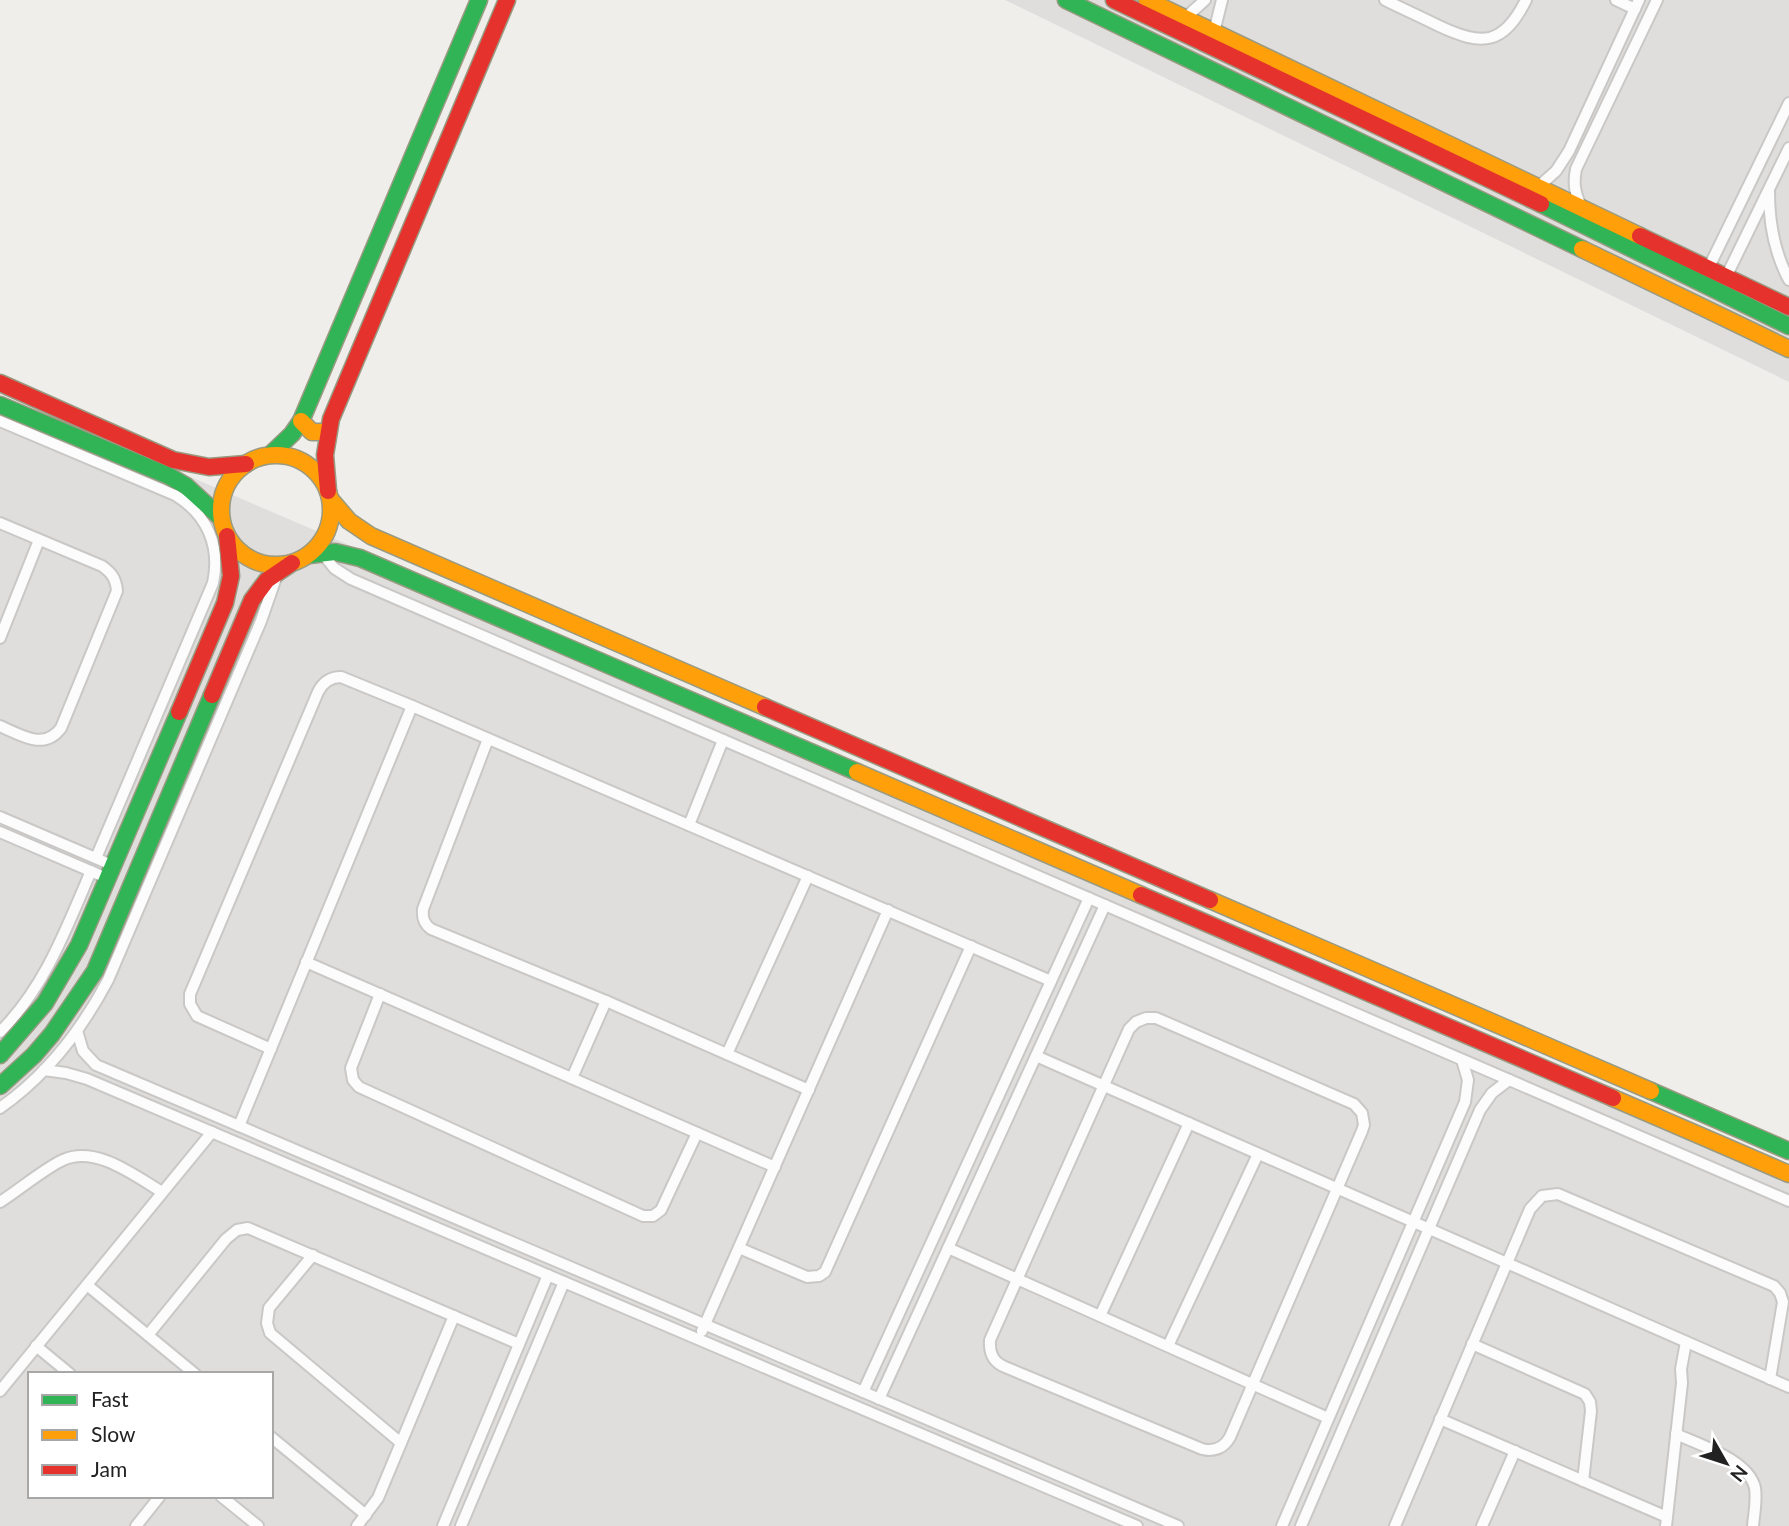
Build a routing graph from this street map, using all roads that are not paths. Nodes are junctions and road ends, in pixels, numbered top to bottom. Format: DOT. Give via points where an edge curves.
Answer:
graph roads {
  1 [pos="479,0"];
  2 [pos="507,0"];
  3 [pos="1066,0"];
  4 [pos="1114,0"];
  5 [pos="1147,0"];
  6 [pos="1205,0"];
  7 [pos="1222,0"];
  8 [pos="1385,0"];
  9 [pos="1526,0"];
  10 [pos="1616,0"];
  11 [pos="1657,0"];
  12 [pos="1637,5"];
  13 [pos="1185,18"];
  14 [pos="1214,32"];
  15 [pos="1789,103"];
  16 [pos="1789,148"];
  17 [pos="1538,187"];
  18 [pos="1770,189"];
  19 [pos="1554,203"];
  20 [pos="1582,208"];
  21 [pos="1732,219"];
  22 [pos="1749,228"];
  23 [pos="1708,269"];
  24 [pos="1789,280"];
  25 [pos="1722,285"];
  26 [pos="1789,307"];
  27 [pos="1789,326"];
  28 [pos="1789,349"];
  29 [pos="0,383"];
  30 [pos="1,413"];
  31 [pos="301,421"];
  32 [pos="328,432"];
  33 [pos="270,455"];
  34 [pos="246,464"];
  35 [pos="329,495"];
  36 [pos="221,518"];
  37 [pos="0,523"];
  38 [pos="227,536"];
  39 [pos="40,540"];
  40 [pos="315,554"];
  41 [pos="292,563"];
  42 [pos="278,572"];
  43 [pos="0,638"];
  44 [pos="412,706"];
  45 [pos="0,726"];
  46 [pos="488,739"];
  47 [pos="723,740"];
  48 [pos="0,817"];
  49 [pos="689,825"];
  50 [pos="0,832"];
  51 [pos="96,858"];
  52 [pos="91,871"];
  53 [pos="112,873"];
  54 [pos="808,876"];
  55 [pos="1088,898"];
  56 [pos="1105,905"];
  57 [pos="888,911"];
  58 [pos="971,946"];
  59 [pos="306,962"];
  60 [pos="1051,981"];
  61 [pos="380,995"];
  62 [pos="606,1001"];
  63 [pos="25,1030"];
  64 [pos="77,1031"];
  65 [pos="0,1032"];
  66 [pos="43,1044"];
  67 [pos="271,1049"];
  68 [pos="727,1054"];
  69 [pos="0,1055"];
  70 [pos="1036,1056"];
  71 [pos="1462,1060"];
  72 [pos="44,1070"];
  73 [pos="572,1078"];
  74 [pos="1509,1080"];
  75 [pos="0,1086"];
  76 [pos="1105,1086"];
  77 [pos="809,1090"];
  78 [pos="0,1108"];
  79 [pos="1189,1123"];
  80 [pos="239,1126"];
  81 [pos="212,1132"];
  82 [pos="697,1133"];
  83 [pos="1789,1151"];
  84 [pos="1258,1154"];
  85 [pos="775,1167"];
  86 [pos="1789,1174"];
  87 [pos="1338,1189"];
  88 [pos="162,1192"];
  89 [pos="1789,1201"];
  90 [pos="0,1202"];
  91 [pos="1413,1222"];
  92 [pos="1430,1229"];
  93 [pos="739,1248"];
  94 [pos="948,1248"];
  95 [pos="313,1255"];
  96 [pos="1508,1263"];
  97 [pos="548,1275"];
  98 [pos="1017,1279"];
  99 [pos="564,1282"];
  100 [pos="87,1285"];
  101 [pos="454,1316"];
  102 [pos="1100,1316"];
  103 [pos="705,1325"];
  104 [pos="148,1335"];
  105 [pos="699,1339"];
  106 [pos="1686,1342"];
  107 [pos="519,1344"];
  108 [pos="1472,1344"];
  109 [pos="36,1346"];
  110 [pos="1168,1346"];
  111 [pos="68,1372"];
  112 [pos="193,1372"];
  113 [pos="1770,1379"];
  114 [pos="1253,1385"];
  115 [pos="1789,1387"];
  116 [pos="0,1390"];
  117 [pos="863,1392"];
  118 [pos="879,1399"];
  119 [pos="1328,1418"];
  120 [pos="1440,1419"];
  121 [pos="1676,1434"];
  122 [pos="273,1439"];
  123 [pos="401,1443"];
  124 [pos="1515,1451"];
  125 [pos="1583,1481"];
  126 [pos="158,1498"];
  127 [pos="223,1498"];
  128 [pos="366,1515"];
  129 [pos="1666,1522"];
  130 [pos="136,1526"];
  131 [pos="258,1526"];
  132 [pos="357,1526"];
  133 [pos="443,1526"];
  134 [pos="461,1526"];
  135 [pos="1137,1526"];
  136 [pos="1178,1526"];
  137 [pos="1282,1526"];
  138 [pos="1301,1526"];
  139 [pos="1395,1526"];
  140 [pos="1482,1526"];
  141 [pos="1753,1526"];
  1 -- 31 [label="street"];
  2 -- 32 [label="street"];
  3 -- 28 [label="street"];
  4 -- 19 [label="street"];
  5 -- 13 [label="street"];
  6 -- 13 [label="street"];
  7 -- 14 [label="street"];
  8 -- 9 [label="street" via="1473,39 1502,33"];
  10 -- 12 [label="street"];
  11 -- 20 [label="street" via="1576,169 1576,196"];
  12 -- 17 [label="street" via="1569,151"];
  13 -- 14 [label="street"];
  14 -- 17 [label="street"];
  15 -- 21 [label="street"];
  16 -- 18 [label="street"];
  17 -- 19 [label="street"];
  18 -- 22 [label="street"];
  18 -- 24 [label="street" via="1773,240"];
  19 -- 20 [label="street"];
  19 -- 25 [label="street"];
  20 -- 23 [label="street"];
  21 -- 22 [label="street" via="1739,227"];
  21 -- 23 [label="street"];
  22 -- 25 [label="street"];
  23 -- 25 [label="street"];
  25 -- 26 [label="street"];
  25 -- 27 [label="street"];
  29 -- 34 [label="street" via="173,460 209,467"];
  30 -- 36 [label="street" via="169,476"];
  30 -- 51 [label="street" via="175,495 198,513 214,547 213,583"];
  31 -- 32 [label="street" via="314,433"];
  31 -- 33 [label="street"];
  32 -- 35 [label="street"];
  33 -- 34 [label="street"];
  33 -- 35 [label="street" via="291,456 309,466"];
  34 -- 36 [label="street" via="223,493"];
  35 -- 40 [label="street" via="330,521"];
  35 -- 83 [label="street" via="349,521 371,536"];
  36 -- 38 [label="street"];
  37 -- 39 [label="street"];
  38 -- 41 [label="street" via="240,553 260,563"];
  38 -- 53 [label="street" via="231,576 226,603"];
  39 -- 43 [label="street"];
  39 -- 45 [label="street" via="102,566 111,572 117,591 55,736 38,741"];
  40 -- 41 [label="street"];
  40 -- 47 [label="street" via="351,579"];
  40 -- 86 [label="street" via="360,558"];
  41 -- 42 [label="street"];
  42 -- 64 [label="street" via="116,962"];
  42 -- 66 [label="street" via="259,589 247,612 95,971"];
  44 -- 46 [label="street"];
  44 -- 59 [label="street"];
  44 -- 67 [label="street" via="341,677 320,687 190,994 191,1009 197,1016"];
  46 -- 49 [label="street"];
  46 -- 62 [label="street" via="423,909 424,921 431,929"];
  47 -- 49 [label="street"];
  47 -- 55 [label="street"];
  48 -- 51 [label="street"];
  49 -- 54 [label="street"];
  50 -- 52 [label="street"];
  51 -- 53 [label="street"];
  52 -- 53 [label="street"];
  52 -- 65 [label="street" via="56,954 23,1006"];
  53 -- 63 [label="street" via="69,966"];
  54 -- 57 [label="street"];
  54 -- 68 [label="street"];
  55 -- 56 [label="street"];
  55 -- 60 [label="street"];
  56 -- 70 [label="street"];
  56 -- 71 [label="street"];
  57 -- 58 [label="street"];
  57 -- 77 [label="street"];
  58 -- 60 [label="street"];
  58 -- 93 [label="street" via="825,1272 807,1277"];
  59 -- 61 [label="street"];
  59 -- 67 [label="street"];
  60 -- 117 [label="street"];
  61 -- 73 [label="street"];
  61 -- 82 [label="street" via="351,1068 359,1087 643,1216 662,1210"];
  62 -- 68 [label="street"];
  62 -- 73 [label="street"];
  63 -- 66 [label="street"];
  63 -- 69 [label="street"];
  64 -- 72 [label="street"];
  64 -- 80 [label="street" via="83,1051 96,1065"];
  66 -- 75 [label="street"];
  67 -- 80 [label="street"];
  68 -- 77 [label="street"];
  70 -- 76 [label="street"];
  70 -- 94 [label="street"];
  71 -- 74 [label="street"];
  71 -- 91 [label="street" via="1468,1080 1465,1102"];
  72 -- 78 [label="street"];
  72 -- 81 [label="street" via="88,1079"];
  73 -- 82 [label="street"];
  74 -- 89 [label="street"];
  74 -- 92 [label="street" via="1480,1110"];
  76 -- 79 [label="street"];
  76 -- 87 [label="street" via="1129,1029 1151,1017 1343,1100 1359,1108 1364,1125"];
  76 -- 98 [label="street"];
  77 -- 85 [label="street"];
  79 -- 84 [label="street"];
  79 -- 102 [label="street"];
  80 -- 103 [label="street"];
  81 -- 88 [label="street"];
  81 -- 97 [label="street"];
  82 -- 85 [label="street"];
  84 -- 87 [label="street"];
  84 -- 110 [label="street"];
  85 -- 93 [label="street"];
  87 -- 91 [label="street"];
  87 -- 114 [label="street"];
  88 -- 90 [label="street" via="107,1162 81,1156 56,1164"];
  88 -- 100 [label="street"];
  91 -- 92 [label="street"];
  91 -- 119 [label="street"];
  92 -- 96 [label="street"];
  92 -- 138 [label="street"];
  93 -- 103 [label="street"];
  94 -- 98 [label="street"];
  94 -- 118 [label="street"];
  95 -- 101 [label="street"];
  95 -- 104 [label="street" via="254,1229 237,1230"];
  95 -- 123 [label="street" via="269,1308 270,1334"];
  96 -- 106 [label="street"];
  96 -- 108 [label="street"];
  96 -- 113 [label="street" via="1533,1204 1553,1194 1769,1284 1783,1302"];
  97 -- 99 [label="street"];
  97 -- 107 [label="street"];
  98 -- 102 [label="street"];
  98 -- 114 [label="street" via="990,1340 992,1357 1005,1367 1207,1451 1227,1442"];
  99 -- 105 [label="street"];
  99 -- 134 [label="street"];
  100 -- 104 [label="street"];
  100 -- 109 [label="street"];
  101 -- 107 [label="street"];
  101 -- 123 [label="street"];
  102 -- 110 [label="street"];
  103 -- 105 [label="street"];
  103 -- 117 [label="street"];
  104 -- 112 [label="street"];
  105 -- 135 [label="street"];
  106 -- 113 [label="street"];
  106 -- 121 [label="street"];
  107 -- 133 [label="street"];
  108 -- 120 [label="street"];
  108 -- 125 [label="street" via="1586,1394 1591,1411"];
  109 -- 111 [label="street"];
  109 -- 116 [label="street"];
  110 -- 114 [label="street"];
  113 -- 115 [label="street"];
  114 -- 119 [label="street"];
  117 -- 118 [label="street"];
  118 -- 136 [label="street"];
  119 -- 137 [label="street"];
  120 -- 124 [label="street"];
  120 -- 139 [label="street"];
  121 -- 129 [label="street"];
  121 -- 141 [label="street" via="1746,1471 1755,1491"];
  122 -- 128 [label="street"];
  123 -- 128 [label="street"];
  124 -- 125 [label="street"];
  124 -- 140 [label="street"];
  125 -- 129 [label="street"];
  126 -- 130 [label="street"];
  127 -- 131 [label="street"];
  128 -- 132 [label="street"];
}
